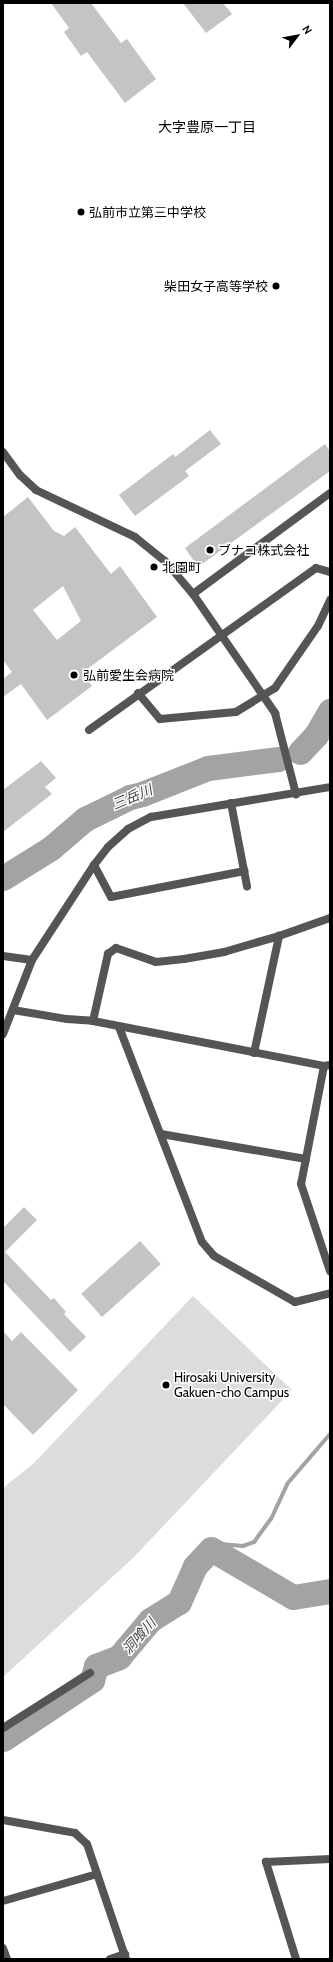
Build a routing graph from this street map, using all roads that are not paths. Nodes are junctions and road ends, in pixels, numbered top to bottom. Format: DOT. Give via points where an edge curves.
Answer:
graph roads {
  1 [pos="3,452"];
  2 [pos="330,493"];
  3 [pos="330,572"];
  4 [pos="193,594"];
  5 [pos="330,600"];
  6 [pos="222,635"];
  7 [pos="138,693"];
  8 [pos="264,695"];
  9 [pos="89,730"];
  10 [pos="330,787"];
  11 [pos="296,794"];
  12 [pos="231,803"];
  13 [pos="94,865"];
  14 [pos="245,871"];
  15 [pos="248,886"];
  16 [pos="330,918"];
  17 [pos="279,936"];
  18 [pos="3,956"];
  19 [pos="32,960"];
  20 [pos="14,1010"];
  21 [pos="93,1021"];
  22 [pos="119,1027"];
  23 [pos="3,1034"];
  24 [pos="254,1053"];
  25 [pos="327,1066"];
  26 [pos="161,1134"];
  27 [pos="306,1158"];
  28 [pos="330,1271"];
  29 [pos="330,1293"];
  30 [pos="90,1673"];
  31 [pos="3,1728"];
  32 [pos="3,1820"];
  33 [pos="330,1859"];
  34 [pos="97,1874"];
  35 [pos="3,1901"];
  36 [pos="3,1948"];
  37 [pos="126,1957"];
  38 [pos="7,1959"];
  39 [pos="110,1959"];
  40 [pos="296,1959"];
  1 -- 4 [label="street" via="20,475 36,490 135,537 165,561"];
  2 -- 4 [label="street"];
  3 -- 6 [label="street" via="316,568"];
  4 -- 6 [label="street"];
  5 -- 8 [label="street" via="318,626 275,688"];
  6 -- 7 [label="street"];
  6 -- 8 [label="street"];
  7 -- 8 [label="street" via="160,719 236,712"];
  7 -- 9 [label="street"];
  8 -- 11 [label="street" via="275,713"];
  10 -- 11 [label="street"];
  11 -- 12 [label="street"];
  12 -- 13 [label="street" via="151,817 128,829 108,847"];
  12 -- 14 [label="street"];
  13 -- 14 [label="street" via="111,896"];
  13 -- 19 [label="street"];
  14 -- 15 [label="street"];
  16 -- 17 [label="street"];
  17 -- 21 [label="street" via="224,952 156,962 116,948 108,954"];
  17 -- 24 [label="street"];
  18 -- 19 [label="street"];
  19 -- 20 [label="street"];
  20 -- 21 [label="street"];
  20 -- 23 [label="street"];
  21 -- 22 [label="street"];
  22 -- 24 [label="street"];
  22 -- 26 [label="street"];
  24 -- 25 [label="street"];
  25 -- 27 [label="street"];
  26 -- 27 [label="street"];
  26 -- 29 [label="street" via="202,1242 214,1256 295,1302"];
  27 -- 28 [label="street" via="301,1184"];
  30 -- 31 [label="street"];
  32 -- 34 [label="street" via="75,1833 87,1844"];
  33 -- 40 [label="street" via="266,1862"];
  34 -- 35 [label="street"];
  34 -- 37 [label="street"];
  36 -- 38 [label="street"];
  37 -- 39 [label="street"];
}
